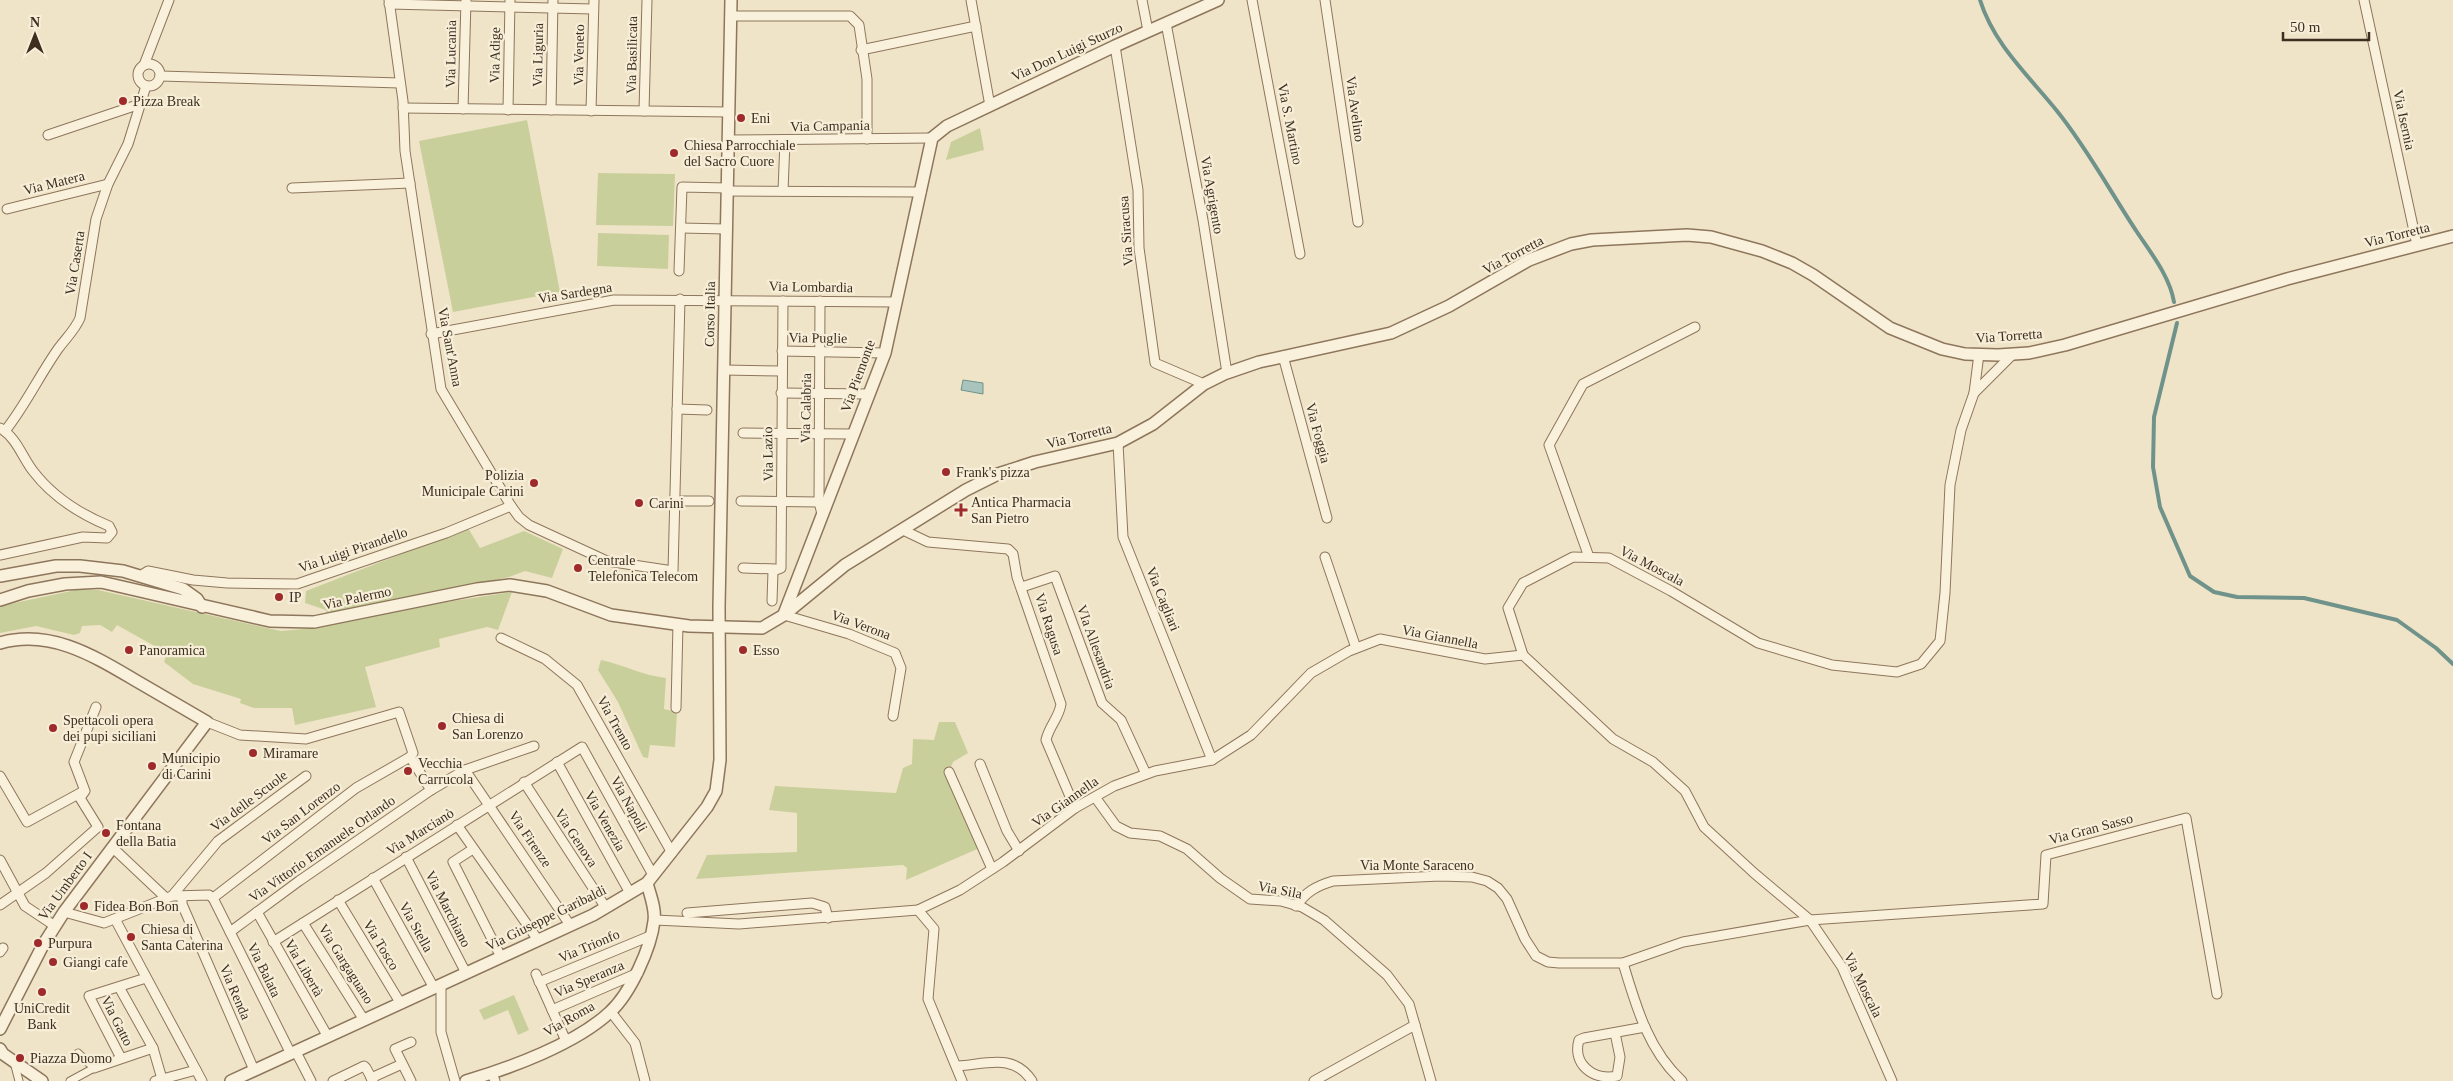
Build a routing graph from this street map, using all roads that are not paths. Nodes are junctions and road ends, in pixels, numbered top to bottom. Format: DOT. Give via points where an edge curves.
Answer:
graph roads {
  1 [pos="169,0"];
  2 [pos="647,0"];
  3 [pos="731,0"];
  4 [pos="971,0"];
  5 [pos="1142,0"];
  6 [pos="1218,0"];
  7 [pos="1252,0"];
  8 [pos="1325,0"];
  9 [pos="2364,0"];
  10 [pos="389,2"];
  11 [pos="466,3"];
  12 [pos="510,4"];
  13 [pos="553,4"];
  14 [pos="594,5"];
  15 [pos="731,16"];
  16 [pos="1166,23"];
  17 [pos="976,26"];
  18 [pos="1148,31"];
  19 [pos="1114,46"];
  20 [pos="861,50"];
  21 [pos="146,62"];
  22 [pos="160,76"];
  23 [pos="400,83"];
  24 [pos="146,86"];
  25 [pos="140,104"];
  26 [pos="990,106"];
  27 [pos="403,108"];
  28 [pos="463,109"];
  29 [pos="508,110"];
  30 [pos="551,110"];
  31 [pos="591,111"];
  32 [pos="644,111"];
  33 [pos="729,112"];
  34 [pos="48,135"];
  35 [pos="932,138"];
  36 [pos="867,139"];
  37 [pos="728,140"];
  38 [pos="785,141"];
  39 [pos="108,184"];
  40 [pos="410,184"];
  41 [pos="292,188"];
  42 [pos="727,189"];
  43 [pos="783,191"];
  44 [pos="921,192"];
  45 [pos="7,209"];
  46 [pos="1358,222"];
  47 [pos="681,228"];
  48 [pos="726,229"];
  49 [pos="2453,236"];
  50 [pos="2418,245"];
  51 [pos="1300,254"];
  52 [pos="679,271"];
  53 [pos="680,299"];
  54 [pos="725,300"];
  55 [pos="782,301"];
  56 [pos="820,302"];
  57 [pos="896,302"];
  58 [pos="1695,328"];
  59 [pos="431,334"];
  60 [pos="782,351"];
  61 [pos="820,351"];
  62 [pos="885,352"];
  63 [pos="1979,354"];
  64 [pos="2013,354"];
  65 [pos="1282,356"];
  66 [pos="724,370"];
  67 [pos="782,371"];
  68 [pos="1227,373"];
  69 [pos="1204,384"];
  70 [pos="781,393"];
  71 [pos="820,393"];
  72 [pos="869,394"];
  73 [pos="1974,394"];
  74 [pos="677,409"];
  75 [pos="707,410"];
  76 [pos="2,430"];
  77 [pos="743,433"];
  78 [pos="782,433"];
  79 [pos="819,433"];
  80 [pos="852,434"];
  81 [pos="1118,443"];
  82 [pos="674,501"];
  83 [pos="709,501"];
  84 [pos="741,501"];
  85 [pos="782,502"];
  86 [pos="511,506"];
  87 [pos="820,508"];
  88 [pos="1327,518"];
  89 [pos="903,530"];
  90 [pos="0,555"];
  91 [pos="1325,557"];
  92 [pos="1589,557"];
  93 [pos="743,568"];
  94 [pos="776,569"];
  95 [pos="0,576"];
  96 [pos="140,576"];
  97 [pos="1022,587"];
  98 [pos="0,600"];
  99 [pos="772,601"];
  100 [pos="202,607"];
  101 [pos="784,615"];
  102 [pos="678,624"];
  103 [pos="719,628"];
  104 [pos="501,638"];
  105 [pos="0,643"];
  106 [pos="1356,648"];
  107 [pos="1523,655"];
  108 [pos="96,707"];
  109 [pos="676,708"];
  110 [pos="893,716"];
  111 [pos="207,722"];
  112 [pos="534,746"];
  113 [pos="582,747"];
  114 [pos="412,755"];
  115 [pos="1212,760"];
  116 [pos="557,762"];
  117 [pos="980,764"];
  118 [pos="465,770"];
  119 [pos="949,772"];
  120 [pos="1146,774"];
  121 [pos="0,776"];
  122 [pos="306,776"];
  123 [pos="524,782"];
  124 [pos="432,790"];
  125 [pos="85,791"];
  126 [pos="1095,797"];
  127 [pos="490,804"];
  128 [pos="1075,808"];
  129 [pos="457,826"];
  130 [pos="112,848"];
  131 [pos="473,849"];
  132 [pos="1019,851"];
  133 [pos="672,853"];
  134 [pos="406,857"];
  135 [pos="1,864"];
  136 [pos="992,870"];
  137 [pos="374,878"];
  138 [pos="650,879"];
  139 [pos="630,893"];
  140 [pos="17,894"];
  141 [pos="169,897"];
  142 [pos="182,897"];
  143 [pos="213,898"];
  144 [pos="338,900"];
  145 [pos="0,905"];
  146 [pos="1296,906"];
  147 [pos="606,908"];
  148 [pos="918,910"];
  149 [pos="64,912"];
  150 [pos="257,912"];
  151 [pos="687,914"];
  152 [pos="828,918"];
  153 [pos="115,919"];
  154 [pos="655,920"];
  155 [pos="1810,920"];
  156 [pos="303,923"];
  157 [pos="570,925"];
  158 [pos="55,926"];
  159 [pos="230,932"];
  160 [pos="650,936"];
  161 [pos="538,940"];
  162 [pos="273,942"];
  163 [pos="501,958"];
  164 [pos="1623,963"];
  165 [pos="466,973"];
  166 [pos="638,973"];
  167 [pos="146,978"];
  168 [pos="119,986"];
  169 [pos="438,987"];
  170 [pos="2217,994"];
  171 [pos="401,1004"];
  172 [pos="552,1010"];
  173 [pos="611,1012"];
  174 [pos="364,1020"];
  175 [pos="1415,1025"];
  176 [pos="1645,1027"];
  177 [pos="0,1029"];
  178 [pos="1615,1033"];
  179 [pos="328,1037"];
  180 [pos="566,1041"];
  181 [pos="411,1042"];
  182 [pos="153,1048"];
  183 [pos="1,1053"];
  184 [pos="78,1053"];
  185 [pos="293,1053"];
  186 [pos="121,1058"];
  187 [pos="14,1062"];
  188 [pos="402,1064"];
  189 [pos="958,1066"];
  190 [pos="94,1068"];
  191 [pos="196,1070"];
  192 [pos="254,1070"];
  193 [pos="494,1077"];
  194 [pos="158,1080"];
  195 [pos="372,1080"];
  196 [pos="19,1081"];
  197 [pos="42,1081"];
  198 [pos="70,1081"];
  199 [pos="202,1081"];
  200 [pos="231,1081"];
  201 [pos="311,1081"];
  202 [pos="333,1081"];
  203 [pos="410,1081"];
  204 [pos="455,1081"];
  205 [pos="466,1081"];
  206 [pos="645,1081"];
  207 [pos="962,1081"];
  208 [pos="1032,1081"];
  209 [pos="1314,1081"];
  210 [pos="1430,1081"];
  211 [pos="1682,1081"];
  212 [pos="1892,1081"];
  1 -- 21 [label="street"];
  2 -- 32 [label="street, Via Basilicata"];
  3 -- 15 [label="street, Corso Italia"];
  4 -- 17 [label="street"];
  5 -- 18 [label="street"];
  6 -- 16 [label="street, Via Don Luigi Sturzo"];
  7 -- 51 [label="street, Via S. Martino"];
  8 -- 46 [label="street, Via Avelino"];
  9 -- 50 [label="street, Via Isernia"];
  10 -- 11 [label="street"];
  10 -- 23 [label="street, Via Sant'Anna"];
  11 -- 12 [label="street"];
  11 -- 28 [label="street, Via Lucania"];
  12 -- 13 [label="street"];
  12 -- 29 [label="street, Via Adige"];
  13 -- 14 [label="street"];
  13 -- 30 [label="street, Via Liguria"];
  14 -- 31 [label="street, Via Veneto"];
  15 -- 20 [label="street" via="850,16 858,25"];
  15 -- 33 [label="street, Corso Italia"];
  16 -- 18 [label="street, Via Don Luigi Sturzo"];
  16 -- 68 [label="street, Via Agrigento" via="1203,220"];
  17 -- 20 [label="street"];
  17 -- 26 [label="street"];
  18 -- 19 [label="street, Via Don Luigi Sturzo"];
  19 -- 26 [label="street, Via Don Luigi Sturzo"];
  19 -- 69 [label="street, Via Siracusa" via="1138,190 1140,248 1156,363"];
  20 -- 36 [label="street" via="867,79"];
  21 -- 22 [label="street" via="159,70"];
  21 -- 24 [label="street" via="138,76"];
  22 -- 23 [label="street"];
  22 -- 24 [label="street" via="157,83"];
  23 -- 27 [label="street, Via Sant'Anna"];
  24 -- 25 [label="street, Via Caserta"];
  25 -- 34 [label="street"];
  25 -- 39 [label="street, Via Caserta" via="128,144"];
  26 -- 35 [label="street, Via Don Luigi Sturzo" via="947,126"];
  27 -- 28 [label="street"];
  27 -- 40 [label="street, Via Sant'Anna"];
  28 -- 29 [label="street"];
  29 -- 30 [label="street"];
  30 -- 31 [label="street"];
  31 -- 32 [label="street"];
  32 -- 33 [label="street"];
  33 -- 37 [label="street, Corso Italia"];
  35 -- 36 [label="street, Via Campania"];
  35 -- 44 [label="street, Via Piemonte"];
  36 -- 38 [label="street, Via Campania"];
  37 -- 38 [label="street, Via Campania"];
  37 -- 42 [label="street, Corso Italia"];
  38 -- 43 [label="street"];
  39 -- 45 [label="street, Via Matera"];
  39 -- 76 [label="street, Via Caserta" via="96,219 76,328"];
  40 -- 41 [label="street"];
  40 -- 59 [label="street, Via Sant'Anna"];
  42 -- 43 [label="street"];
  42 -- 47 [label="street" via="682,187"];
  42 -- 48 [label="street, Corso Italia"];
  43 -- 44 [label="street"];
  44 -- 57 [label="street, Via Piemonte"];
  47 -- 48 [label="street"];
  47 -- 52 [label="street"];
  48 -- 54 [label="street, Corso Italia"];
  49 -- 50 [label="street, Via Torretta"];
  50 -- 64 [label="street, Via Torretta" via="2287,279 2065,346"];
  53 -- 54 [label="street, Via Sardegna"];
  53 -- 59 [label="street, Via Sardegna" via="614,300"];
  53 -- 74 [label="street"];
  54 -- 55 [label="street, Via Lombardia"];
  54 -- 66 [label="street, Corso Italia"];
  55 -- 56 [label="street, Via Lombardia"];
  55 -- 60 [label="street, Via Lazio"];
  56 -- 57 [label="street, Via Lombardia"];
  56 -- 61 [label="street, Via Calabria"];
  57 -- 62 [label="street, Via Piemonte"];
  58 -- 92 [label="street" via="1583,384 1549,445"];
  59 -- 86 [label="street, Via Sant'Anna" via="441,389"];
  60 -- 61 [label="street, Via Puglie"];
  60 -- 67 [label="street, Via Lazio"];
  61 -- 62 [label="street, Via Puglie"];
  61 -- 71 [label="street, Via Calabria"];
  62 -- 72 [label="street, Via Piemonte"];
  63 -- 64 [label="street, Via Torretta"];
  63 -- 65 [label="street, Via Torretta" via="1942,349 1890,328 1813,275 1762,251 1711,237 1660,235 1571,244 1529,260 1419,322 1398,330"];
  63 -- 73 [label="street"];
  64 -- 73 [label="street"];
  65 -- 68 [label="street, Via Torretta"];
  65 -- 88 [label="street, Via Foggia"];
  66 -- 67 [label="street"];
  66 -- 103 [label="street, Corso Italia"];
  67 -- 70 [label="street, Via Lazio"];
  68 -- 69 [label="street, Via Torretta"];
  69 -- 81 [label="street, Via Torretta" via="1153,424"];
  70 -- 71 [label="street"];
  70 -- 78 [label="street, Via Lazio"];
  71 -- 72 [label="street"];
  71 -- 79 [label="street, Via Calabria"];
  72 -- 80 [label="street, Via Piemonte"];
  73 -- 92 [label="street, Via Moscala" via="1961,430 1950,486 1940,641 1921,664 1897,672 1832,665 1758,643 1609,558"];
  74 -- 75 [label="street"];
  74 -- 82 [label="street"];
  76 -- 90 [label="street" via="19,447 40,480 72,507 108,526 112,532 107,538 83,537"];
  77 -- 78 [label="street"];
  78 -- 79 [label="street"];
  78 -- 85 [label="street, Via Lazio"];
  79 -- 80 [label="street"];
  79 -- 87 [label="street, Via Calabria"];
  80 -- 87 [label="street, Via Piemonte"];
  81 -- 89 [label="street, Via Torretta" via="998,474"];
  81 -- 115 [label="street, Via Cagliari" via="1123,537"];
  82 -- 83 [label="street"];
  82 -- 86 [label="street, Via Sant'Anna" via="673,571 607,561 529,525"];
  84 -- 85 [label="street"];
  85 -- 87 [label="street"];
  85 -- 94 [label="street, Via Lazio" via="781,568"];
  86 -- 96 [label="street, Via Luigi Pirandello" via="446,533 297,584 226,583 148,571"];
  87 -- 101 [label="street, Via Piemonte"];
  89 -- 97 [label="street, Via Ragusa" via="928,542 1008,549 1013,554"];
  89 -- 101 [label="street, Via Torretta" via="845,565"];
  91 -- 106 [label="street"];
  92 -- 107 [label="street, Via Moscala" via="1573,557 1523,583 1508,608"];
  93 -- 94 [label="street"];
  94 -- 99 [label="street, Via Lazio" via="773,570"];
  95 -- 96 [label="street" via="56,566 123,571"];
  96 -- 100 [label="street" via="183,588"];
  97 -- 120 [label="street, VIa Allesandria" via="1055,576 1102,703 1121,720"];
  97 -- 128 [label="street, Via Ragusa" via="1061,704 1060,714 1047,732 1046,740"];
  98 -- 100 [label="street, Via Palermo" via="65,584 101,582"];
  100 -- 102 [label="street, Via Palermo" via="270,621 314,622 510,585 547,591 611,614"];
  101 -- 103 [label="street, Via Torretta" via="762,628"];
  101 -- 110 [label="street, Via Verona" via="849,634 895,653 901,668"];
  102 -- 103 [label="street, Via Palermo"];
  102 -- 109 [label="street"];
  103 -- 133 [label="street, Via Giuseppe Garibaldi" via="720,760 716,791"];
  104 -- 133 [label="street, Via Trento" via="545,659 577,684"];
  105 -- 111 [label="street" via="29,639 66,645 100,659"];
  106 -- 107 [label="street, Via Giannella" via="1380,639 1485,659"];
  106 -- 115 [label="street, Via Giannella" via="1311,673 1251,735"];
  107 -- 155 [label="street, Via Moscala" via="1612,739 1654,762 1685,791 1704,827"];
  108 -- 125 [label="street" via="74,762"];
  111 -- 114 [label="street" via="240,735 306,739 399,712"];
  111 -- 130 [label="street, Via Umberto I"];
  112 -- 118 [label="street, Via Vittorio Emanuele Orlando"];
  113 -- 116 [label="street, Via Marcianò"];
  113 -- 138 [label="street, Via Napoli"];
  114 -- 124 [label="street"];
  114 -- 143 [label="street, Via San Lorenzo" via="356,788"];
  115 -- 120 [label="street, Via Giannella"];
  116 -- 123 [label="street, Via Marcianò"];
  116 -- 139 [label="street, Via Venezia"];
  117 -- 132 [label="street" via="1007,831"];
  118 -- 124 [label="street, Via Vittorio Emanuele Orlando"];
  118 -- 127 [label="street, Via Firenze"];
  119 -- 136 [label="street"];
  120 -- 126 [label="street, Via Giannella"];
  121 -- 125 [label="street" via="27,822"];
  122 -- 141 [label="street, Via delle Scuole" via="218,841"];
  123 -- 127 [label="street, Via Marcianò"];
  123 -- 147 [label="street, Via Genova"];
  124 -- 150 [label="street, Via Vittorio Emanuele Orlando"];
  125 -- 140 [label="street" via="80,798 98,827 46,874"];
  126 -- 128 [label="street, Via Giannella"];
  126 -- 146 [label="street, Via Sila" via="1116,826 1130,833 1160,836 1187,849 1250,899 1281,901"];
  127 -- 129 [label="street, Via Marcianò"];
  127 -- 157 [label="street, Via Firenze"];
  128 -- 132 [label="street, Via Giannella"];
  129 -- 131 [label="street"];
  129 -- 134 [label="street, Via Marcianò"];
  130 -- 141 [label="street"];
  130 -- 149 [label="street, Via Umberto I"];
  131 -- 161 [label="street"];
  131 -- 163 [label="street" via="453,862"];
  132 -- 136 [label="street, Via Giannella"];
  133 -- 138 [label="street, Via Giuseppe Garibaldi"];
  134 -- 137 [label="street, Via Marcianò"];
  134 -- 165 [label="street, Via Marchiano"];
  135 -- 140 [label="street"];
  136 -- 148 [label="street, Via Giannella"];
  137 -- 144 [label="street, Via Marcianò"];
  137 -- 169 [label="street, Via Stella"];
  138 -- 139 [label="street, Via Giuseppe Garibaldi"];
  138 -- 154 [label="street, Via Roma"];
  139 -- 147 [label="street, Via Giuseppe Garibaldi"];
  140 -- 145 [label="street"];
  140 -- 158 [label="street" via="25,906"];
  141 -- 142 [label="street"];
  141 -- 153 [label="street"];
  142 -- 143 [label="street" via="209,895"];
  142 -- 192 [label="street, Via Renda" via="182,904"];
  143 -- 159 [label="street, Via Balata"];
  144 -- 156 [label="street, Via Marcianò"];
  144 -- 171 [label="street, Via Tosco"];
  146 -- 164 [label="street, Via Monte Saraceno" via="1306,893 1332,881 1472,876 1498,888 1507,899 1536,956 1559,963"];
  146 -- 175 [label="street, Via Sila" via="1324,920 1387,975 1409,1004"];
  147 -- 157 [label="street, Via Giuseppe Garibaldi"];
  148 -- 152 [label="street, Via Giannella"];
  148 -- 189 [label="street" via="934,929 928,998"];
  149 -- 153 [label="street" via="104,923"];
  149 -- 158 [label="street, Via Umberto I"];
  150 -- 159 [label="street, Via Vittorio Emanuele Orlando"];
  150 -- 162 [label="street, Via Libertà"];
  151 -- 152 [label="street" via="812,903 825,907"];
  152 -- 154 [label="street, Via Giannella" via="739,924"];
  153 -- 167 [label="street"];
  154 -- 160 [label="street, Via Roma"];
  155 -- 164 [label="street, Via Monte Saraceno" via="1683,942"];
  155 -- 170 [label="street, Via Gran Sasso" via="2043,904 2046,855 2186,818"];
  155 -- 212 [label="street, Via Moscala" via="1842,967"];
  156 -- 162 [label="street, Via Marcianò"];
  156 -- 174 [label="street, Via Gargaguano"];
  157 -- 161 [label="street, Via Giuseppe Garibaldi"];
  158 -- 177 [label="street, Via Umberto I"];
  159 -- 185 [label="street, Via Balata"];
  160 -- 166 [label="street, Via Roma"];
  160 -- 172 [label="street, Via Trionfo" via="537,978"];
  161 -- 163 [label="street, Via Giuseppe Garibaldi"];
  162 -- 179 [label="street, Via Libertà"];
  163 -- 165 [label="street, Via Giuseppe Garibaldi"];
  164 -- 176 [label="street"];
  165 -- 169 [label="street, Via Giuseppe Garibaldi"];
  166 -- 172 [label="street, Via Speranza"];
  166 -- 173 [label="street, Via Roma"];
  167 -- 168 [label="street"];
  167 -- 191 [label="street"];
  168 -- 182 [label="street"];
  168 -- 186 [label="street, Via Gatto" via="89,996"];
  169 -- 171 [label="street, Via Giuseppe Garibaldi"];
  169 -- 204 [label="street" via="441,1032"];
  171 -- 174 [label="street, Via Giuseppe Garibaldi"];
  172 -- 180 [label="street"];
  173 -- 180 [label="street, Via Roma"];
  173 -- 206 [label="street" via="635,1042"];
  174 -- 179 [label="street, Via Giuseppe Garibaldi"];
  175 -- 209 [label="street"];
  175 -- 210 [label="street, Via Sila"];
  176 -- 178 [label="street"];
  176 -- 211 [label="street" via="1653,1047"];
  178 -- 178 [label="street" via="1579,1040 1577,1054 1582,1070 1593,1079 1612,1080 1617,1076 1620,1057"];
  179 -- 185 [label="street, Via Giuseppe Garibaldi"];
  180 -- 193 [label="street, Via Roma"];
  181 -- 188 [label="street" via="395,1049"];
  182 -- 186 [label="street"];
  182 -- 194 [label="street"];
  183 -- 187 [label="street"];
  184 -- 190 [label="street"];
  185 -- 192 [label="street, Via Giuseppe Garibaldi"];
  185 -- 201 [label="street, Via Balata"];
  186 -- 190 [label="street"];
  187 -- 196 [label="street"];
  187 -- 197 [label="street"];
  188 -- 195 [label="street"];
  188 -- 203 [label="street"];
  189 -- 207 [label="street"];
  189 -- 208 [label="street" via="1007,1062 1024,1069"];
  190 -- 198 [label="street"];
  191 -- 194 [label="street"];
  191 -- 199 [label="street"];
  192 -- 200 [label="street, Via Giuseppe Garibaldi"];
  193 -- 205 [label="street, Via Roma"];
  195 -- 202 [label="street" via="364,1066"];
}
